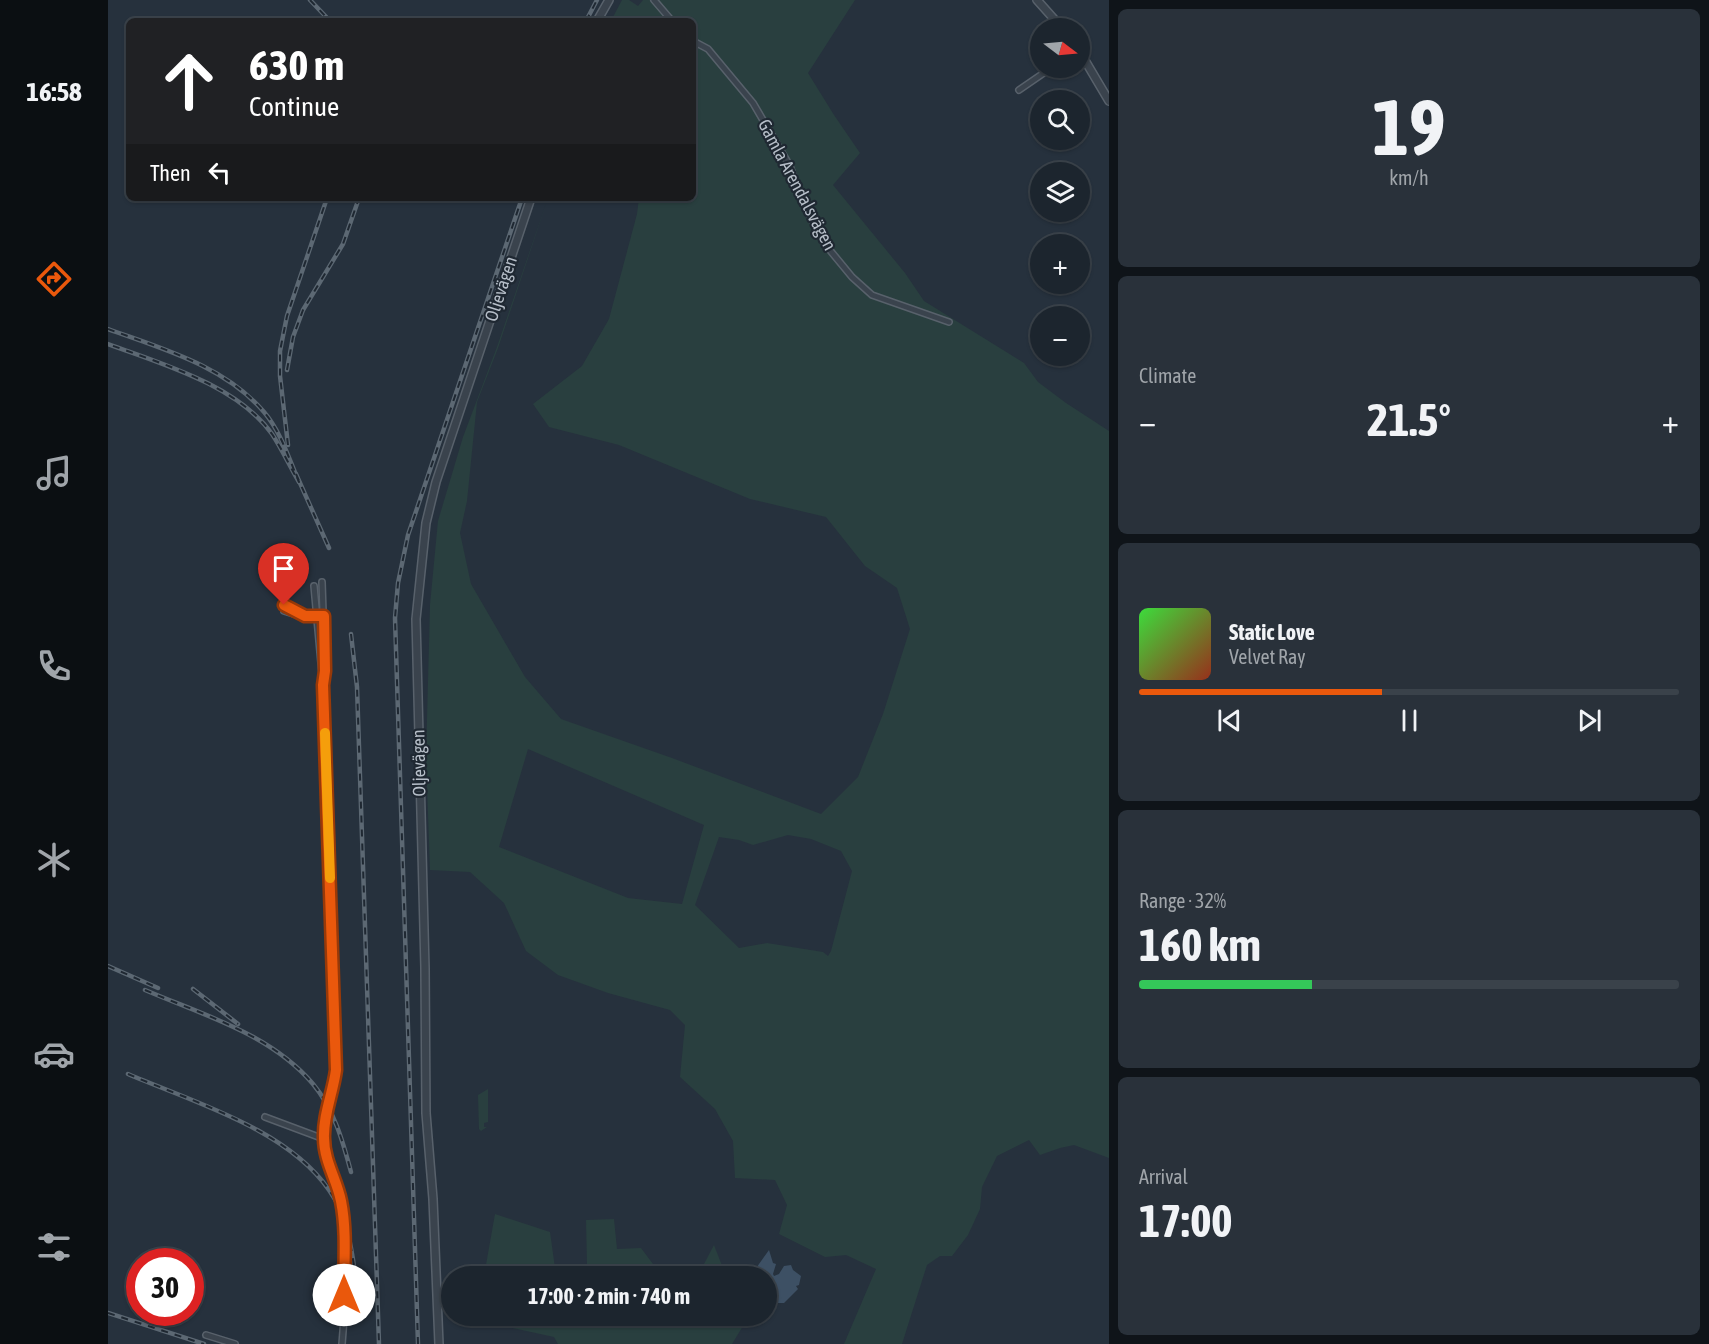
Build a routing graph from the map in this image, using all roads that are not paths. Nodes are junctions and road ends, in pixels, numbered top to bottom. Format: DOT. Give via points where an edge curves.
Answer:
graph roads {
  1 [pos="609,0"];
  2 [pos="654,0"];
  3 [pos="1037,0"];
  4 [pos="599,18"];
  5 [pos="669,18"];
  6 [pos="1053,18"];
  7 [pos="696,43"];
  8 [pos="1090,67"];
  9 [pos="1037,78"];
  10 [pos="1019,90"];
  11 [pos="1107,93"];
  12 [pos="1109,101"];
  13 [pos="530,201"];
  14 [pos="949,322"];
  15 [pos="322,582"];
  16 [pos="314,586"];
  17 [pos="284,608"];
  18 [pos="324,616"];
  19 [pos="316,617"];
  20 [pos="323,685"];
  21 [pos="265,1117"];
  22 [pos="324,1139"];
  23 [pos="206,1335"];
  24 [pos="236,1344"];
  25 [pos="342,1344"];
  26 [pos="439,1344"];
  1 -- 4 [label="street"];
  2 -- 5 [label="street"];
  3 -- 6 [label="street"];
  7 -- 14 [label="street, Gamla Arendalsvägen" via="708,49 753,103 790,166 824,243 852,277 872,295"];
  8 -- 11 [label="street"];
  9 -- 10 [label="street"];
  11 -- 12 [label="street"];
  13 -- 26 [label="street, Oljevägen" via="436,482 420,560 416,619 426,1113"];
  15 -- 18 [label="street"];
  16 -- 19 [label="street"];
  17 -- 19 [label="street"];
  18 -- 19 [label="street"];
  18 -- 20 [label="street"];
  19 -- 20 [label="street"];
  20 -- 22 [label="street" via="336,1070"];
  21 -- 22 [label="street"];
  22 -- 25 [label="street" via="342,1204"];
  23 -- 24 [label="street"];
}
